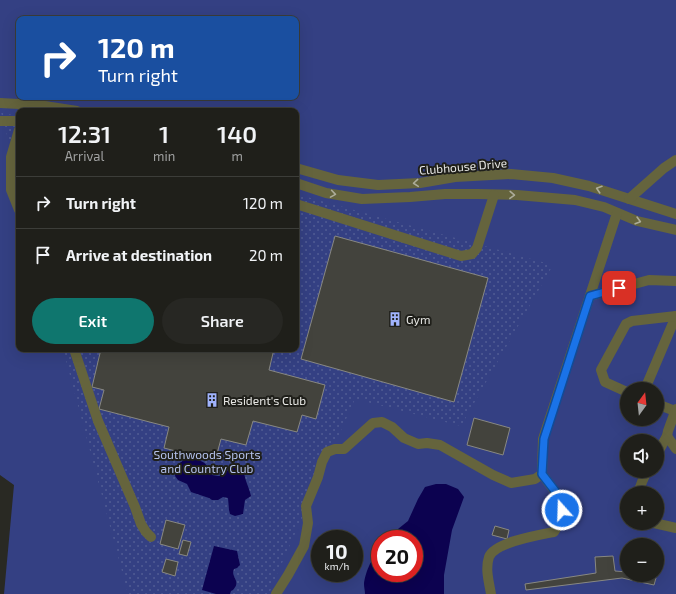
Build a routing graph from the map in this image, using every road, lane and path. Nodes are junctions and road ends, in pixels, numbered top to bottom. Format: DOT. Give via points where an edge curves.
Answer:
graph roads {
  1 [pos="0,103"];
  2 [pos="58,108"];
  3 [pos="0,121"];
  4 [pos="16,121"];
  5 [pos="16,139"];
  6 [pos="676,160"];
  7 [pos="299,169"];
  8 [pos="299,184"];
  9 [pos="494,195"];
  10 [pos="16,198"];
  11 [pos="630,199"];
  12 [pos="299,205"];
  13 [pos="617,213"];
  14 [pos="676,214"];
  15 [pos="676,230"];
  16 [pos="676,281"];
  17 [pos="590,296"];
  18 [pos="676,316"];
  19 [pos="75,352"];
  20 [pos="648,382"];
  21 [pos="620,389"];
  22 [pos="664,406"];
  23 [pos="675,410"];
  24 [pos="667,436"];
  25 [pos="664,441"];
  26 [pos="676,449"];
  27 [pos="542,474"];
  28 [pos="664,525"];
  29 [pos="676,528"];
  30 [pos="152,537"];
  31 [pos="276,594"];
  32 [pos="491,594"];
  1 -- 2 [label="lane"];
  3 -- 4 [label="lane"];
  5 -- 10 [label="lane" via="10,157 11,190"];
  6 -- 11 [label="lane"];
  11 -- 7 [label="lane, Clubhouse Drive, one-way" via="553,178 511,174 378,185 338,180"];
  8 -- 9 [label="lane, one-way" via="326,193 362,198 445,194"];
  9 -- 12 [label="lane" via="477,248 472,254 461,256"];
  9 -- 13 [label="lane, one-way" via="575,200"];
  11 -- 14 [label="lane, Clubhouse Drive"];
  13 -- 15 [label="lane, one-way" via="637,221"];
  13 -- 17 [label="lane"];
  16 -- 17 [label="lane" via="649,280"];
  17 -- 27 [label="lane" via="544,439"];
  18 -- 20 [label="lane"];
  18 -- 21 [label="lane" via="632,321 626,324 601,370 605,382"];
  19 -- 30 [label="lane" via="98,421 141,524"];
  22 -- 23 [label="lane"];
  23 -- 24 [label="lane"];
  24 -- 25 [label="lane"];
  24 -- 26 [label="lane"];
  27 -- 31 [label="lane" via="535,479 511,483 440,445 418,444 404,438 382,422 373,423 344,449 327,452 306,506 308,523 304,546"];
  27 -- 32 [label="lane" via="562,500 562,519 554,532 517,540 497,549 490,556 487,568"];
  28 -- 29 [label="lane"];
}
